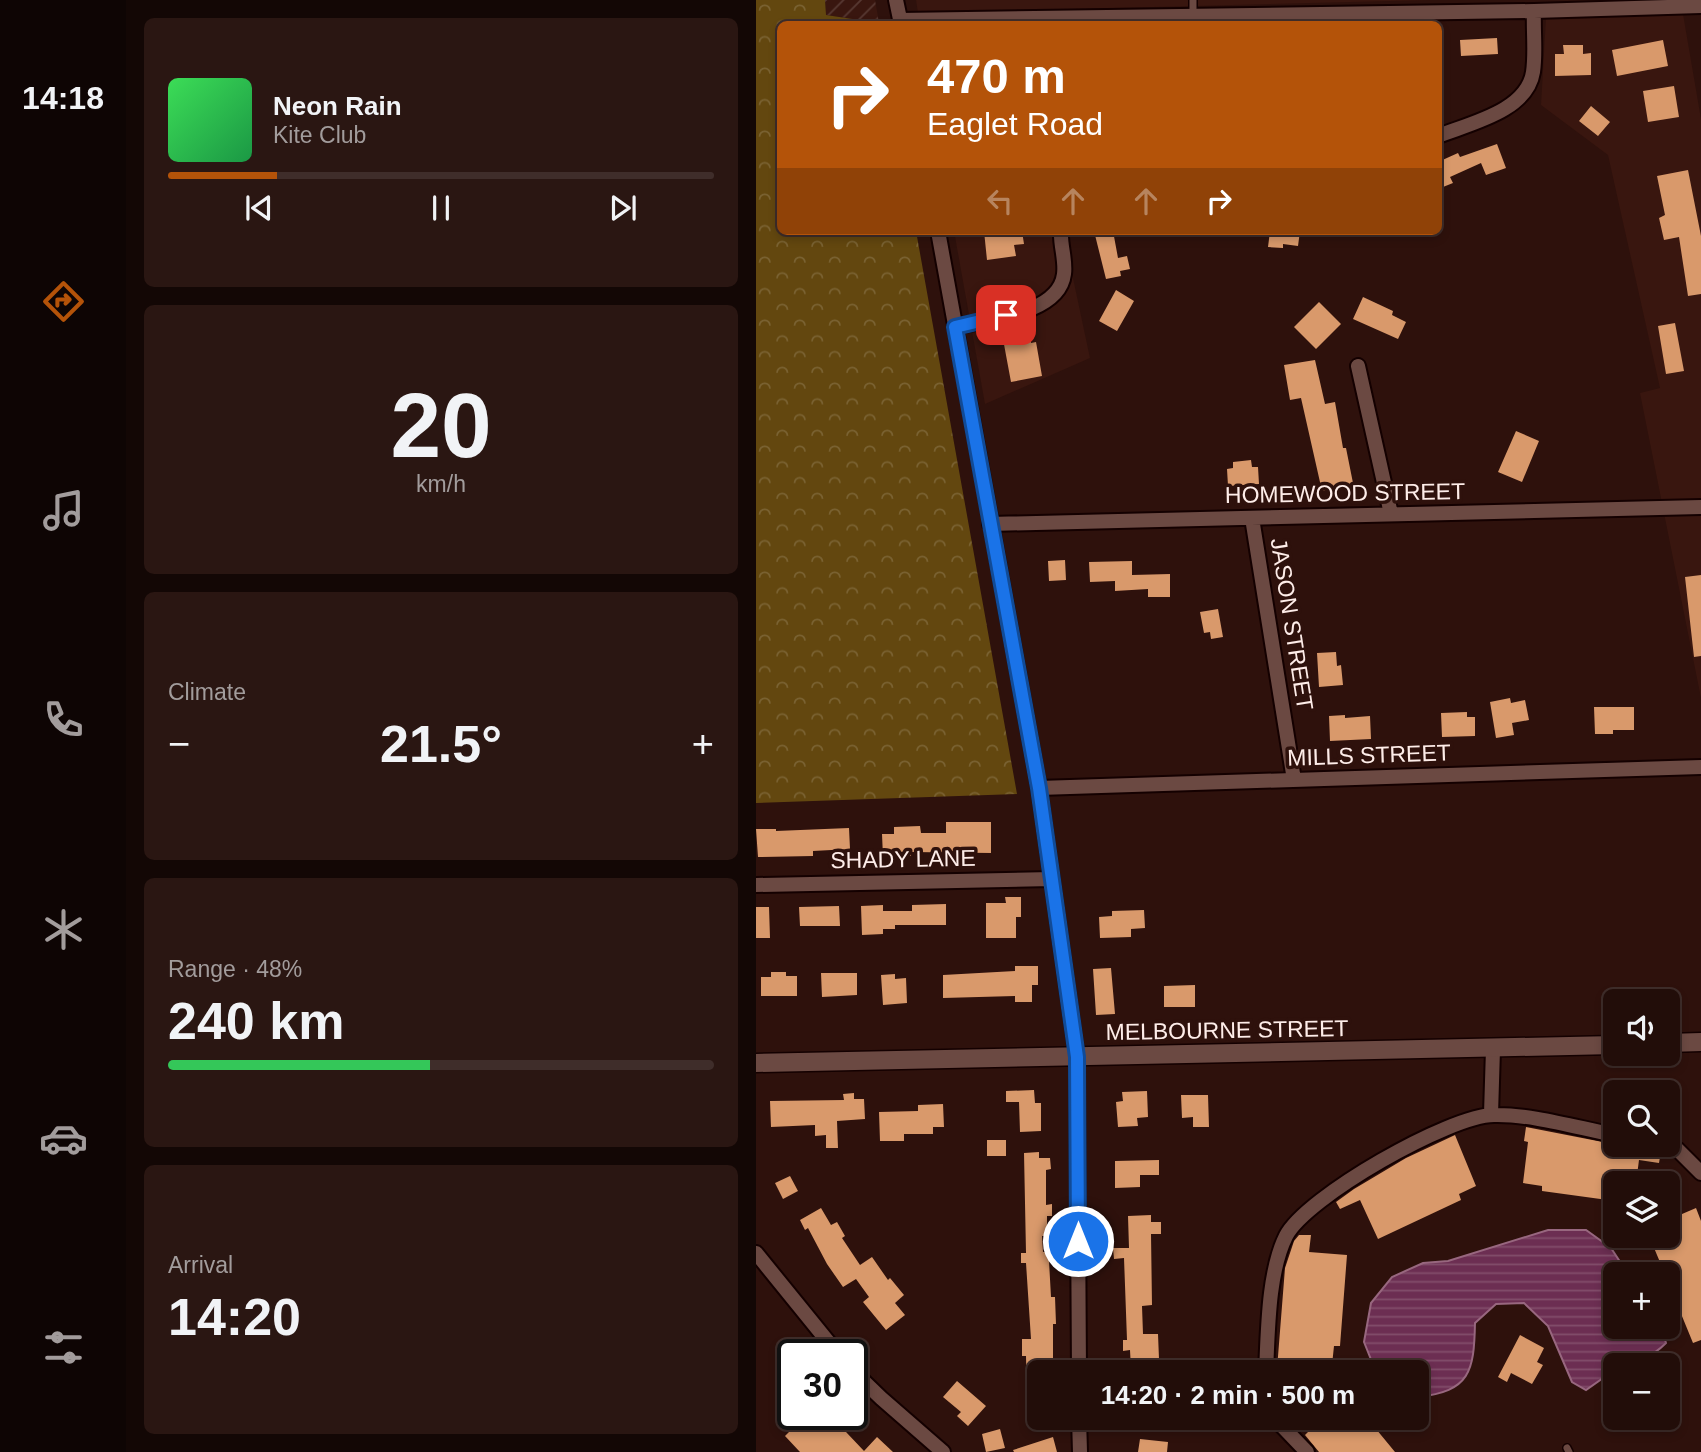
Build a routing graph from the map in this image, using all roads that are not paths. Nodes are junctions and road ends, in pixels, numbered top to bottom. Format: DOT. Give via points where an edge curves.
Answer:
graph roads {
  1 [pos="896,0"];
  2 [pos="1193,0"];
  3 [pos="1701,6"];
  4 [pos="1534,11"];
  5 [pos="1193,16"];
  6 [pos="900,21"];
  7 [pos="949,21"];
  8 [pos="1442,134"];
  9 [pos="939,235"];
  10 [pos="1061,235"];
  11 [pos="955,327"];
  12 [pos="1358,366"];
  13 [pos="1701,507"];
  14 [pos="1391,514"];
  15 [pos="1252,517"];
  16 [pos="990,524"];
  17 [pos="1701,767"];
  18 [pos="1294,780"];
  19 [pos="1039,788"];
  20 [pos="1052,879"];
  21 [pos="756,885"];
  22 [pos="1701,1042"];
  23 [pos="1680,1043"];
  24 [pos="1603,1045"];
  25 [pos="1493,1049"];
  26 [pos="1077,1057"];
  27 [pos="756,1063"];
  28 [pos="1491,1114"];
  29 [pos="1603,1133"];
  30 [pos="1680,1152"];
  31 [pos="1701,1173"];
  32 [pos="756,1253"];
  33 [pos="826,1339"];
  34 [pos="1079,1360"];
  35 [pos="1267,1360"];
  36 [pos="868,1385"];
  37 [pos="1079,1430"];
  38 [pos="1286,1430"];
  39 [pos="943,1452"];
  40 [pos="1080,1452"];
  41 [pos="1307,1452"];
  1 -- 6 [label="street"];
  2 -- 5 [label="lane"];
  3 -- 4 [label="street"];
  4 -- 5 [label="street"];
  4 -- 8 [label="street" via="1533,72 1526,91 1512,106"];
  5 -- 7 [label="street"];
  9 -- 11 [label="street"];
  10 -- 11 [label="street" via="1065,274 1047,303"];
  11 -- 16 [label="street"];
  12 -- 14 [label="street"];
  13 -- 14 [label="street, HOMEWOOD STREET"];
  14 -- 15 [label="street, HOMEWOOD STREET"];
  15 -- 16 [label="street, HOMEWOOD STREET"];
  15 -- 18 [label="street, JASON STREET"];
  16 -- 19 [label="street"];
  17 -- 18 [label="street, MILLS STREET"];
  18 -- 19 [label="street, MILLS STREET"];
  19 -- 20 [label="street"];
  20 -- 21 [label="street, SHADY LANE"];
  20 -- 26 [label="street"];
  22 -- 23 [label="street"];
  24 -- 25 [label="street, MELBOURNE STREET"];
  25 -- 26 [label="street, MELBOURNE STREET"];
  25 -- 28 [label="street"];
  26 -- 27 [label="street, MELBOURNE STREET"];
  26 -- 34 [label="street"];
  28 -- 29 [label="street"];
  28 -- 35 [label="street" via="1444,1128 1392,1154 1302,1216 1280,1250"];
  30 -- 31 [label="street"];
  32 -- 33 [label="street"];
  36 -- 39 [label="street"];
  37 -- 40 [label="street"];
  38 -- 41 [label="street"];
}
